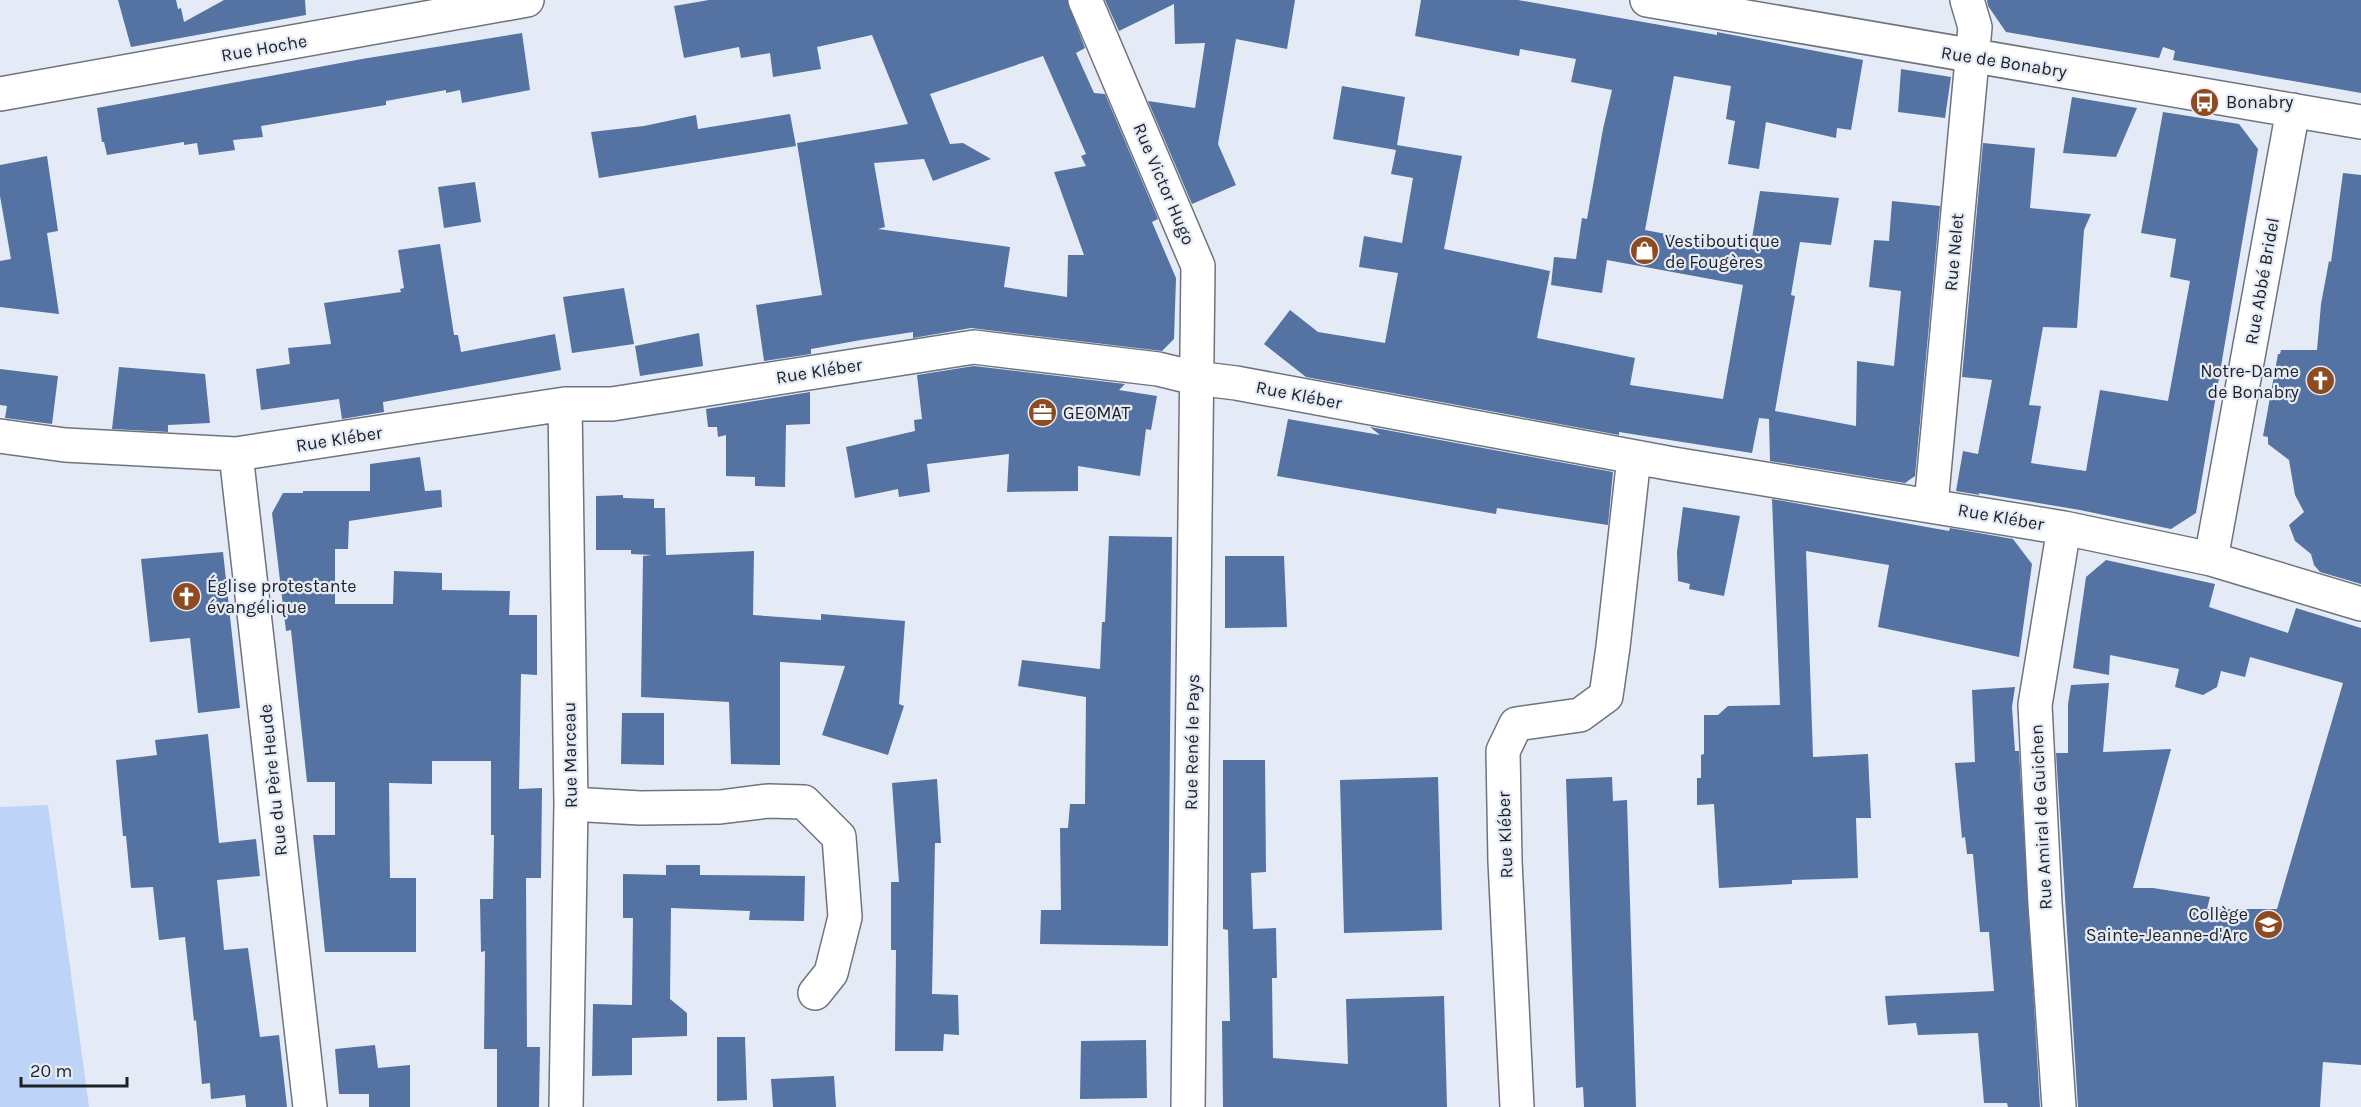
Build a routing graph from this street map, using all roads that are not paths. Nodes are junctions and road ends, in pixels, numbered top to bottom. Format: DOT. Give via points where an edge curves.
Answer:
graph roads {
  1 [pos="527,0"];
  2 [pos="1085,0"];
  3 [pos="1647,0"];
  4 [pos="1967,0"];
  5 [pos="1971,57"];
  6 [pos="0,94"];
  7 [pos="2293,110"];
  8 [pos="2361,122"];
  9 [pos="1195,378"];
  10 [pos="565,404"];
  11 [pos="0,436"];
  12 [pos="236,454"];
  13 [pos="1634,457"];
  14 [pos="1931,505"];
  15 [pos="2064,528"];
  16 [pos="2211,559"];
  17 [pos="2361,604"];
  18 [pos="571,804"];
  19 [pos="815,993"];
  20 [pos="310,1107"];
  21 [pos="566,1107"];
  22 [pos="1188,1107"];
  23 [pos="1517,1107"];
  24 [pos="2059,1107"];
  1 -- 6 [label="street, Rue Hoche"];
  2 -- 9 [label="street, Rue Victor Hugo" via="1198,266"];
  3 -- 5 [label="street, Rue de Bonabry"];
  4 -- 5 [label="street, Rue Nelet" via="1975,27"];
  5 -- 7 [label="street, Rue de Bonabry"];
  5 -- 14 [label="street, Rue Nelet"];
  7 -- 8 [label="street, Rue de Bonabry"];
  7 -- 16 [label="street, Rue Abbé Bridel"];
  9 -- 10 [label="street, Rue Kléber" via="1158,369 974,347 612,404"];
  9 -- 13 [label="street, Rue Kléber"];
  9 -- 22 [label="street, Rue René le Pays"];
  10 -- 12 [label="street, Rue Kléber"];
  10 -- 18 [label="street, Rue Marceau"];
  11 -- 12 [label="street, Rue Kléber" via="65,445"];
  12 -- 20 [label="street, Rue du Père Heude"];
  13 -- 14 [label="street, Rue Kléber"];
  13 -- 23 [label="street, Rue Kléber" via="1606,696 1580,715 1516,724 1503,751"];
  14 -- 15 [label="street, Rue Kléber"];
  15 -- 16 [label="street, Rue Kléber"];
  15 -- 24 [label="street, Rue Amiral de Guichen" via="2035,705"];
  16 -- 17 [label="street, Rue Kléber"];
  18 -- 19 [label="street" via="640,808 804,802 839,837 845,917 831,973"];
  18 -- 21 [label="street, Rue Marceau"];
}
